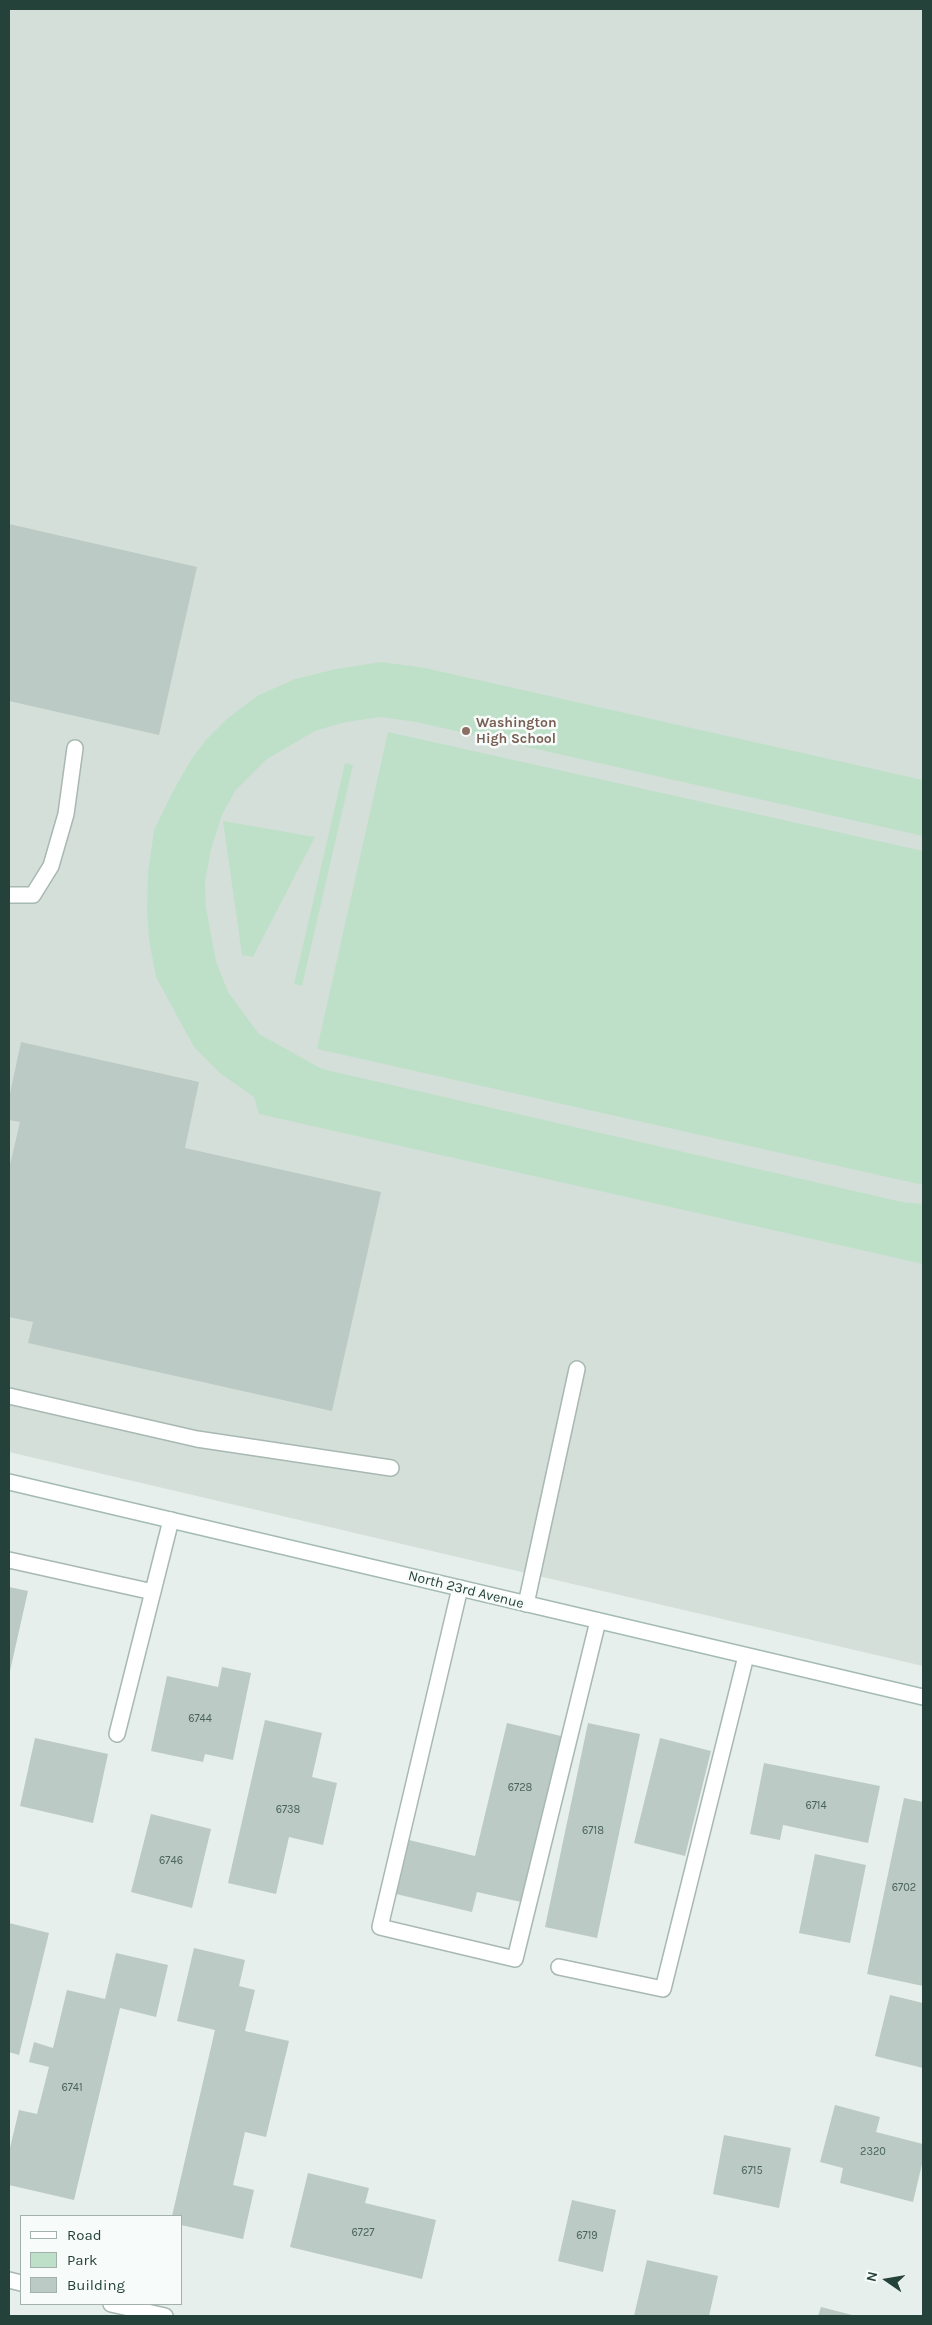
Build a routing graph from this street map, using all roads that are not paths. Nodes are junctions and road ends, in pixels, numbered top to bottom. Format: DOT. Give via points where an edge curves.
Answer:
graph roads {
  1 [pos="75,748"];
  2 [pos="9,895"];
  3 [pos="577,1369"];
  4 [pos="9,1396"];
  5 [pos="391,1468"];
  6 [pos="9,1482"];
  7 [pos="171,1520"];
  8 [pos="9,1560"];
  9 [pos="460,1588"];
  10 [pos="153,1592"];
  11 [pos="526,1604"];
  12 [pos="598,1621"];
  13 [pos="746,1656"];
  14 [pos="923,1697"];
  15 [pos="117,1734"];
  16 [pos="559,1968"];
  17 [pos="116,2305"];
  18 [pos="165,2316"];
  1 -- 2 [label="street" via="66,814 51,866 33,895"];
  3 -- 11 [label="street"];
  4 -- 5 [label="street" via="197,1439"];
  6 -- 7 [label="street, North 23rd Avenue"];
  7 -- 9 [label="street, North 23rd Avenue"];
  7 -- 10 [label="street"];
  8 -- 10 [label="street"];
  9 -- 11 [label="street, North 23rd Avenue"];
  9 -- 12 [label="street" via="380,1927 505,1957 515,1959"];
  10 -- 15 [label="street"];
  11 -- 12 [label="street, North 23rd Avenue"];
  12 -- 13 [label="street, North 23rd Avenue"];
  13 -- 14 [label="street, North 23rd Avenue"];
  13 -- 16 [label="street" via="663,1989"];
  17 -- 18 [label="street"];
}
